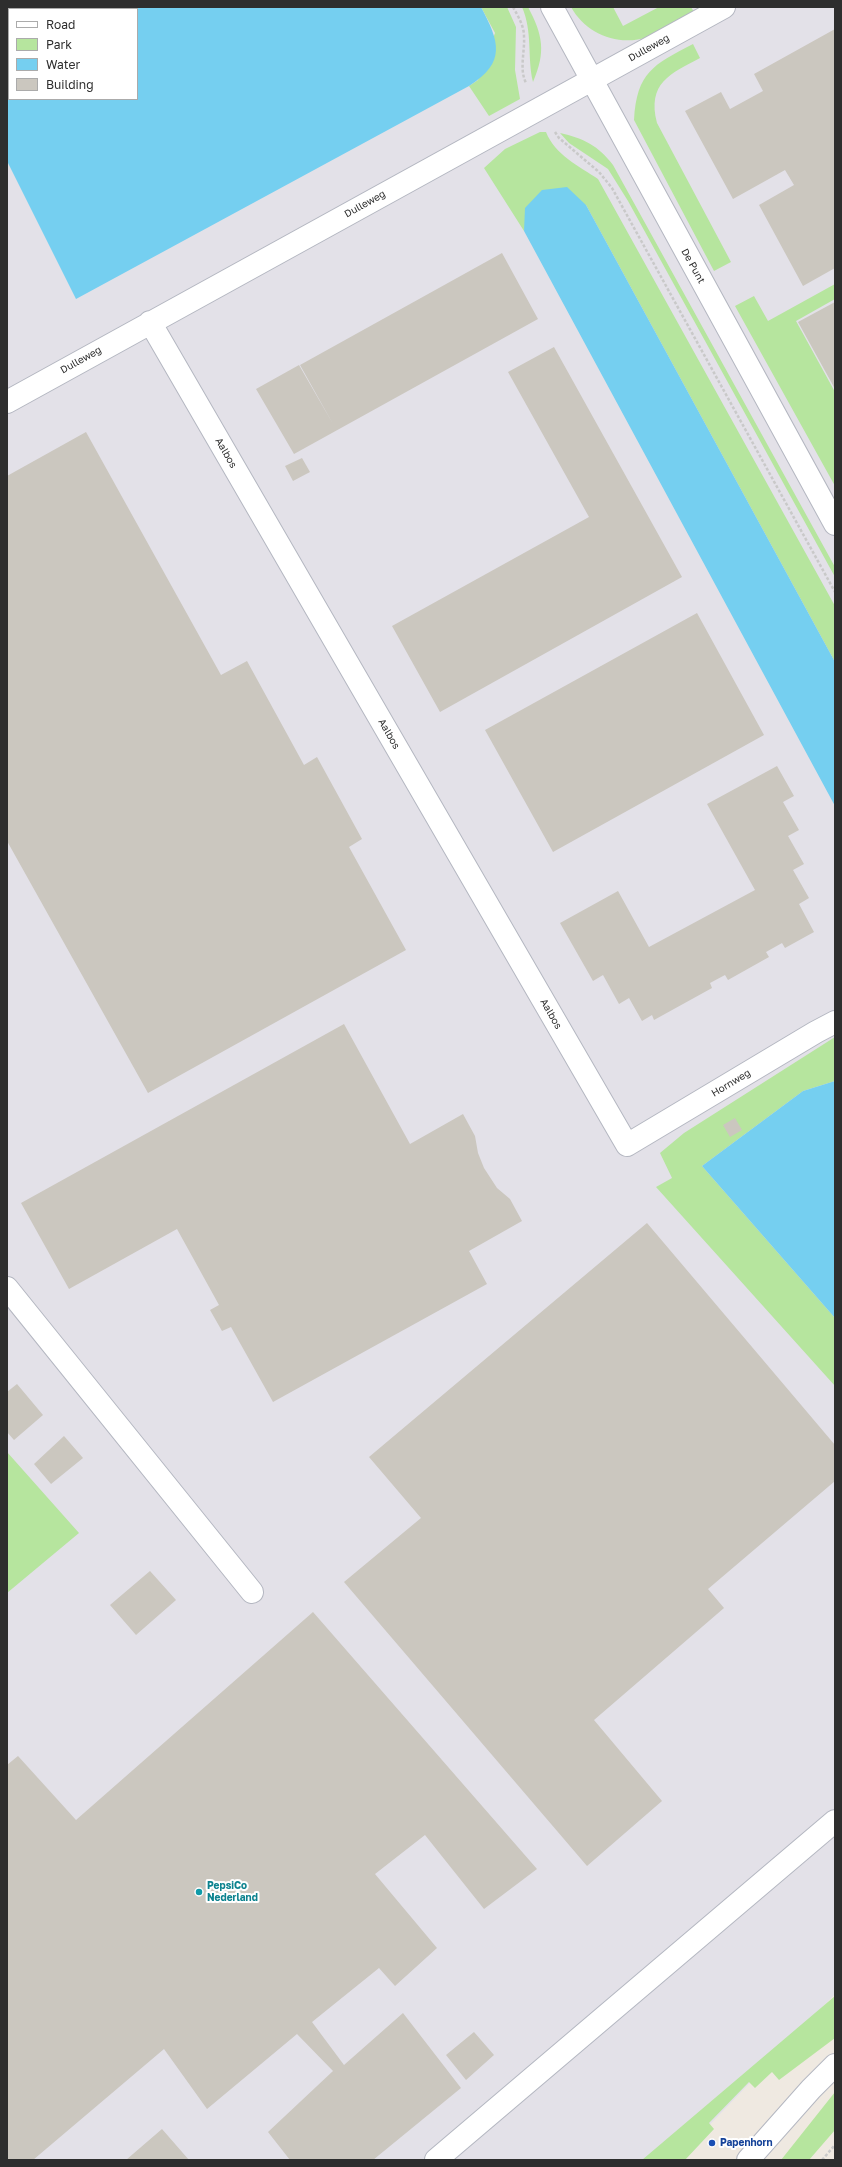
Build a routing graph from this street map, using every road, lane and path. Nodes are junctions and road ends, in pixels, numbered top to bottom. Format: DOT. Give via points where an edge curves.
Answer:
graph roads {
  1 [pos="513,7"];
  2 [pos="552,7"];
  3 [pos="724,7"];
  4 [pos="592,80"];
  5 [pos="526,84"];
  6 [pos="560,138"];
  7 [pos="150,322"];
  8 [pos="7,402"];
  9 [pos="835,524"];
  10 [pos="835,592"];
  11 [pos="835,1022"];
  12 [pos="627,1146"];
  13 [pos="7,1288"];
  14 [pos="252,1592"];
  15 [pos="835,1821"];
  16 [pos="835,2065"];
  17 [pos="835,2145"];
  18 [pos="436,2160"];
  19 [pos="748,2160"];
  20 [pos="822,2160"];
  1 -- 5 [label="path" via="521,21 524,36 522,76"];
  2 -- 4 [label="street, De Punt"];
  3 -- 4 [label="street, Dulleweg"];
  4 -- 7 [label="street, Dulleweg"];
  4 -- 9 [label="street, De Punt"];
  6 -- 10 [label="path" via="599,172 612,188"];
  7 -- 8 [label="street, Dulleweg"];
  7 -- 12 [label="street, Aalbos"];
  11 -- 12 [label="street, Hornweg"];
  13 -- 14 [label="street"];
  15 -- 18 [label="street"];
  16 -- 19 [label="street" via="810,2089"];
  17 -- 20 [label="path"];
}
